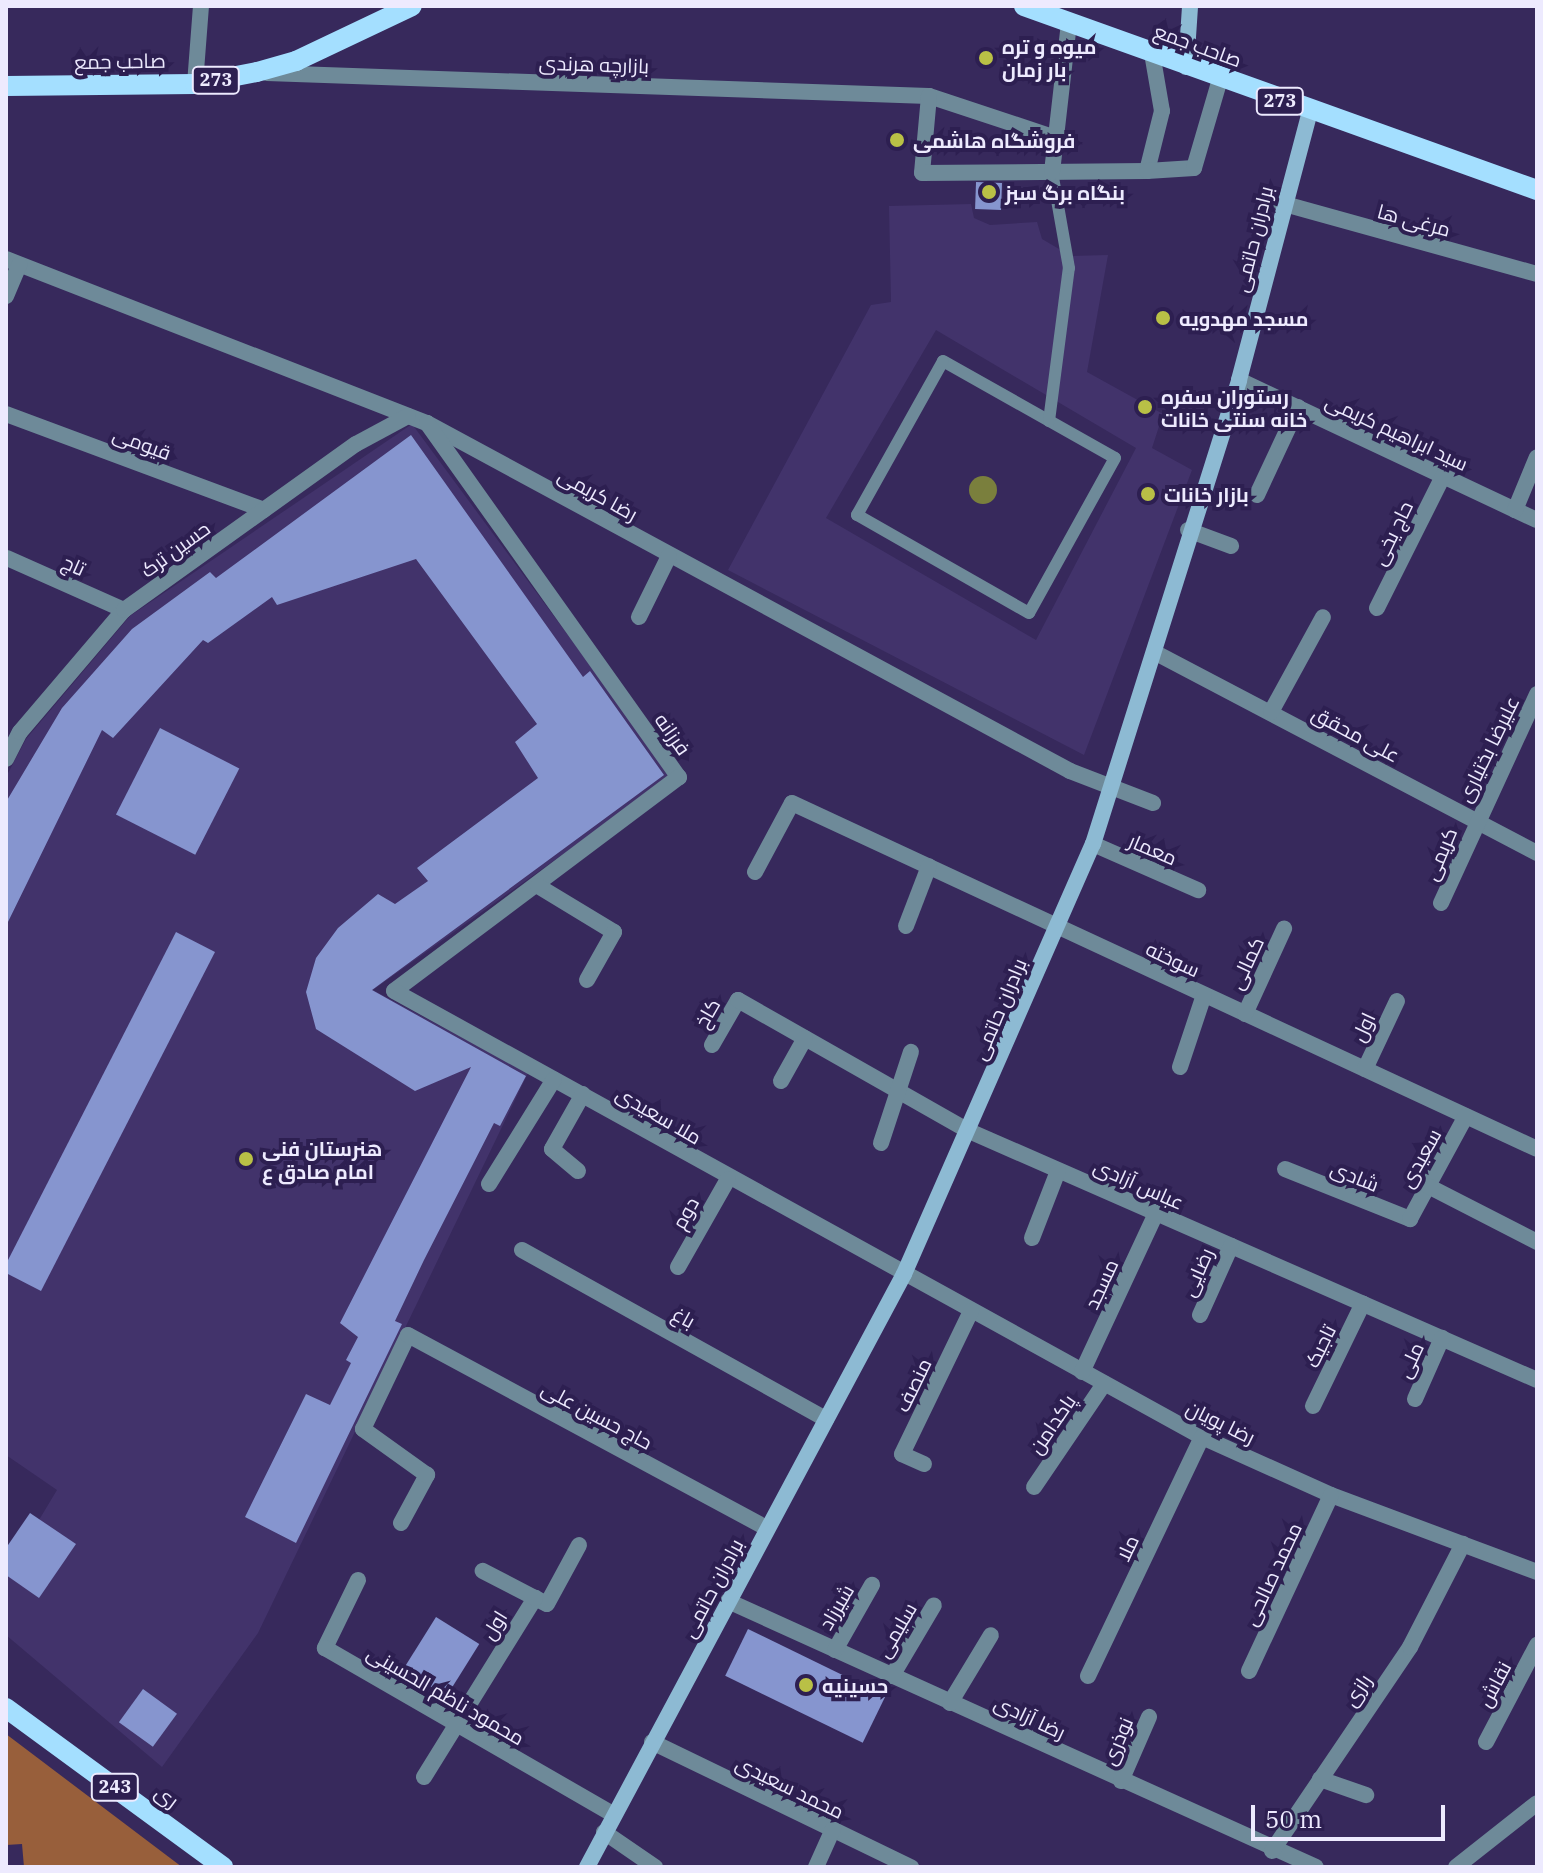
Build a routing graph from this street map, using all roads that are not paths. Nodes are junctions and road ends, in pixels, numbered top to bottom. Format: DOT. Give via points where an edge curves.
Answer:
graph roads {
  1 [pos="201,6"];
  2 [pos="412,6"];
  3 [pos="1024,6"];
  4 [pos="1190,6"];
  5 [pos="1069,22"];
  6 [pos="1152,53"];
  7 [pos="1186,67"];
  8 [pos="257,72"];
  9 [pos="1220,79"];
  10 [pos="195,84"];
  11 [pos="6,86"];
  12 [pos="929,96"];
  13 [pos="1310,111"];
  14 [pos="1056,138"];
  15 [pos="1147,171"];
  16 [pos="1052,172"];
  17 [pos="1537,190"];
  18 [pos="1281,203"];
  19 [pos="13,262"];
  20 [pos="1537,274"];
  21 [pos="6,296"];
  22 [pos="1239,380"];
  23 [pos="1298,407"];
  24 [pos="6,414"];
  25 [pos="408,416"];
  26 [pos="1049,421"];
  27 [pos="427,423"];
  28 [pos="1537,457"];
  29 [pos="1443,476"];
  30 [pos="1257,495"];
  31 [pos="264,510"];
  32 [pos="1515,510"];
  33 [pos="1537,520"];
  34 [pos="1188,530"];
  35 [pos="1231,546"];
  36 [pos="669,556"];
  37 [pos="7,558"];
  38 [pos="1377,608"];
  39 [pos="124,610"];
  40 [pos="639,617"];
  41 [pos="1323,617"];
  42 [pos="1154,652"];
  43 [pos="1537,694"];
  44 [pos="1271,712"];
  45 [pos="6,759"];
  46 [pos="1110,791"];
  47 [pos="1153,803"];
  48 [pos="1476,821"];
  49 [pos="1093,844"];
  50 [pos="1537,853"];
  51 [pos="929,866"];
  52 [pos="755,872"];
  53 [pos="538,886"];
  54 [pos="1198,890"];
  55 [pos="1441,903"];
  56 [pos="906,926"];
  57 [pos="1056,927"];
  58 [pos="1284,929"];
  59 [pos="587,980"];
  60 [pos="394,991"];
  61 [pos="1204,995"];
  62 [pos="738,1000"];
  63 [pos="1397,1001"];
  64 [pos="1245,1014"];
  65 [pos="805,1038"];
  66 [pos="712,1045"];
  67 [pos="911,1052"];
  68 [pos="1180,1067"];
  69 [pos="1365,1069"];
  70 [pos="554,1079"];
  71 [pos="781,1081"];
  72 [pos="897,1091"];
  73 [pos="583,1094"];
  74 [pos="1466,1116"];
  75 [pos="969,1131"];
  76 [pos="881,1143"];
  77 [pos="1537,1149"];
  78 [pos="1285,1169"];
  79 [pos="578,1171"];
  80 [pos="1058,1171"];
  81 [pos="728,1179"];
  82 [pos="489,1184"];
  83 [pos="1428,1186"];
  84 [pos="1156,1213"];
  85 [pos="1410,1219"];
  86 [pos="1032,1238"];
  87 [pos="1537,1242"];
  88 [pos="1231,1246"];
  89 [pos="522,1250"];
  90 [pos="678,1267"];
  91 [pos="904,1274"];
  92 [pos="1363,1303"];
  93 [pos="971,1311"];
  94 [pos="1200,1315"];
  95 [pos="1442,1338"];
  96 [pos="1082,1372"];
  97 [pos="1537,1380"];
  98 [pos="1104,1384"];
  99 [pos="1415,1399"];
  100 [pos="1313,1406"];
  101 [pos="826,1419"];
  102 [pos="1202,1437"];
  103 [pos="924,1464"];
  104 [pos="1034,1487"];
  105 [pos="1331,1495"];
  106 [pos="401,1523"];
  107 [pos="767,1528"];
  108 [pos="1463,1544"];
  109 [pos="579,1545"];
  110 [pos="483,1571"];
  111 [pos="1537,1572"];
  112 [pos="358,1580"];
  113 [pos="872,1585"];
  114 [pos="535,1598"];
  115 [pos="728,1601"];
  116 [pos="934,1605"];
  117 [pos="991,1635"];
  118 [pos="1537,1645"];
  119 [pos="835,1650"];
  120 [pos="1249,1671"];
  121 [pos="892,1676"];
  122 [pos="1088,1676"];
  123 [pos="950,1703"];
  124 [pos="6,1708"];
  125 [pos="1149,1717"];
  126 [pos="455,1723"];
  127 [pos="652,1742"];
  128 [pos="1486,1742"];
  129 [pos="424,1777"];
  130 [pos="1320,1779"];
  131 [pos="1121,1781"];
  132 [pos="1366,1795"];
  133 [pos="1537,1803"];
  134 [pos="613,1814"];
  135 [pos="833,1829"];
  136 [pos="604,1832"];
  137 [pos="1272,1851"];
  138 [pos="223,1867"];
  139 [pos="587,1867"];
  140 [pos="655,1867"];
  141 [pos="816,1867"];
  142 [pos="911,1867"];
  143 [pos="1316,1867"];
  144 [pos="1456,1867"];
  1 -- 10 [label="street"];
  2 -- 8 [label="main road, صاحب جمع / 273" via="296,61"];
  3 -- 5 [label="main road, صاحب جمع / 273"];
  4 -- 7 [label="street"];
  5 -- 6 [label="main road, صاحب جمع / 273"];
  5 -- 14 [label="street"];
  6 -- 7 [label="main road, صاحب جمع / 273"];
  6 -- 15 [label="street" via="1162,111"];
  7 -- 9 [label="main road, صاحب جمع / 273"];
  8 -- 10 [label="main road, صاحب جمع / 273"];
  8 -- 12 [label="street, بازارچه هرندی"];
  9 -- 13 [label="main road, صاحب جمع / 273"];
  9 -- 15 [label="street" via="1194,168"];
  10 -- 11 [label="main road, صاحب جمع / 273"];
  12 -- 14 [label="street, بازارچه هرندی"];
  12 -- 16 [label="street" via="922,173"];
  13 -- 17 [label="main road, صاحب جمع / 273"];
  13 -- 18 [label="street, برادران حاتمی"];
  14 -- 16 [label="street"];
  15 -- 16 [label="street"];
  16 -- 26 [label="lane" via="1069,268"];
  18 -- 20 [label="street, مرغی ها"];
  18 -- 22 [label="street, برادران حاتمی"];
  19 -- 21 [label="street"];
  19 -- 25 [label="street, رضا کریمی"];
  22 -- 23 [label="street, سید ابراهیم کریمی"];
  22 -- 34 [label="street, برادران حاتمی"];
  23 -- 29 [label="street, سید ابراهیم کریمی"];
  23 -- 30 [label="street"];
  24 -- 31 [label="street, قیومی"];
  25 -- 27 [label="street, رضا کریمی"];
  25 -- 31 [label="street, حسین ترک"];
  26 -- 26 [label="lane" via="943,361 857,515 1029,613 1115,458"];
  27 -- 36 [label="street, رضا کریمی"];
  27 -- 53 [label="street, فرزانه" via="679,777"];
  28 -- 32 [label="street"];
  29 -- 32 [label="street, سید ابراهیم کریمی"];
  29 -- 38 [label="street, حاج یخی"];
  31 -- 39 [label="street, حسین ترک"];
  32 -- 33 [label="street, سید ابراهیم کریمی"];
  34 -- 35 [label="street"];
  34 -- 42 [label="street, برادران حاتمی"];
  36 -- 40 [label="street"];
  36 -- 46 [label="street, رضا کریمی"];
  37 -- 39 [label="street, تاج"];
  39 -- 45 [label="street, حسین ترک" via="20,732"];
  41 -- 44 [label="street"];
  42 -- 44 [label="street, علی محقق"];
  42 -- 46 [label="street, برادران حاتمی"];
  43 -- 48 [label="street, علیرضا بختیاری"];
  44 -- 48 [label="street, علی محقق"];
  46 -- 47 [label="street, رضا کریمی"];
  46 -- 49 [label="street, برادران حاتمی"];
  48 -- 50 [label="street, علی محقق"];
  48 -- 55 [label="street, کریمی"];
  49 -- 54 [label="street, معمار"];
  49 -- 57 [label="street, برادران حاتمی"];
  51 -- 52 [label="street, سوخته" via="792,803"];
  51 -- 56 [label="street"];
  51 -- 57 [label="street, سوخته"];
  53 -- 59 [label="street" via="614,932"];
  53 -- 60 [label="street, فرزانه"];
  57 -- 61 [label="street, سوخته"];
  57 -- 75 [label="street, برادران حاتمی"];
  58 -- 64 [label="street, کمالی"];
  60 -- 70 [label="street, ملا سعیدی"];
  61 -- 64 [label="street, سوخته"];
  61 -- 68 [label="street"];
  62 -- 65 [label="street, عباس آزادی"];
  62 -- 66 [label="street, کاخ"];
  63 -- 69 [label="street, اول"];
  64 -- 69 [label="street, سوخته"];
  65 -- 71 [label="street"];
  65 -- 72 [label="street, عباس آزادی"];
  67 -- 72 [label="street"];
  69 -- 74 [label="street, سوخته"];
  70 -- 73 [label="street, ملا سعیدی"];
  70 -- 82 [label="street"];
  72 -- 75 [label="street, عباس آزادی"];
  72 -- 76 [label="street"];
  73 -- 79 [label="street" via="552,1149"];
  73 -- 81 [label="street, ملا سعیدی"];
  74 -- 77 [label="street, سوخته"];
  74 -- 83 [label="street, سعیدی"];
  75 -- 80 [label="street, عباس آزادی"];
  75 -- 91 [label="street, برادران حاتمی"];
  78 -- 85 [label="street, شادی"];
  80 -- 84 [label="street, عباس آزادی"];
  80 -- 86 [label="street"];
  81 -- 90 [label="street, دوم"];
  81 -- 91 [label="street, ملا سعیدی"];
  83 -- 85 [label="street, سعیدی"];
  83 -- 87 [label="street"];
  84 -- 88 [label="street, عباس آزادی"];
  84 -- 96 [label="street, مسجد"];
  88 -- 92 [label="street, عباس آزادی"];
  88 -- 94 [label="street, رضایی"];
  89 -- 101 [label="street, باغ"];
  91 -- 93 [label="street, رضا پویان"];
  91 -- 101 [label="street, برادران حاتمی"];
  92 -- 95 [label="street, عباس آزادی"];
  92 -- 100 [label="street, تاجیک"];
  93 -- 96 [label="street, رضا پویان"];
  93 -- 103 [label="street, منصف" via="902,1454"];
  95 -- 97 [label="street, عباس آزادی"];
  95 -- 99 [label="street, ملی"];
  96 -- 98 [label="street, رضا پویان"];
  98 -- 102 [label="street, رضا پویان"];
  98 -- 104 [label="street, پاکدامن"];
  101 -- 107 [label="street, برادران حاتمی"];
  102 -- 105 [label="street, رضا پویان"];
  102 -- 122 [label="street, ملا"];
  105 -- 108 [label="street, رضا پویان"];
  105 -- 120 [label="street, محمد صالحی"];
  106 -- 107 [label="street, حاج حسین علی" via="427,1475 363,1429 408,1335"];
  107 -- 115 [label="street, برادران حاتمی"];
  108 -- 111 [label="street, رضا پویان"];
  108 -- 130 [label="street, رازی" via="1410,1647"];
  109 -- 114 [label="street" via="547,1604"];
  110 -- 114 [label="street, اول"];
  112 -- 126 [label="street, محمود ناظم الحسینی" via="325,1648"];
  113 -- 119 [label="street, شیرزاد"];
  114 -- 126 [label="street, اول"];
  115 -- 119 [label="street, رضا آزادی"];
  115 -- 127 [label="street, برادران حاتمی"];
  116 -- 121 [label="street, سلیمی"];
  117 -- 123 [label="street"];
  118 -- 128 [label="street, نقاش"];
  119 -- 121 [label="street, رضا آزادی"];
  121 -- 123 [label="street, رضا آزادی"];
  123 -- 131 [label="street, رضا آزادی"];
  124 -- 138 [label="main road, ری / 243"];
  125 -- 131 [label="street, نوذری"];
  126 -- 129 [label="street"];
  126 -- 134 [label="street, محمود ناظم الحسینی"];
  127 -- 134 [label="street, برادران حاتمی"];
  127 -- 135 [label="street, محمد سعیدی"];
  130 -- 132 [label="street"];
  130 -- 137 [label="street, رازی"];
  131 -- 137 [label="street, رضا آزادی"];
  133 -- 144 [label="street"];
  134 -- 136 [label="street, برادران حاتمی"];
  135 -- 141 [label="street"];
  135 -- 142 [label="street, محمد سعیدی"];
  136 -- 139 [label="street, برادران حاتمی"];
  136 -- 140 [label="street"];
  137 -- 143 [label="street, رضا آزادی"];
}
